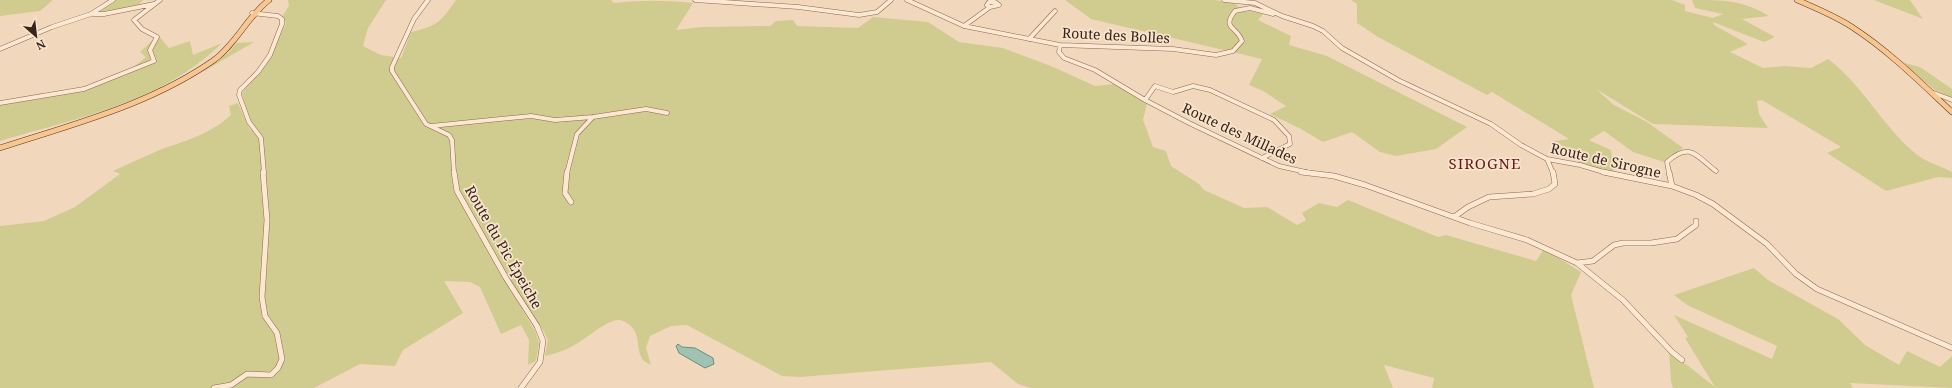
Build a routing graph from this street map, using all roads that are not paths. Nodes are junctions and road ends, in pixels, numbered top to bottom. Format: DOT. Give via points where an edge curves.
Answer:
graph roads {
  1 [pos="113,0"];
  2 [pos="160,0"];
  3 [pos="269,0"];
  4 [pos="428,0"];
  5 [pos="695,0"];
  6 [pos="890,0"];
  7 [pos="907,0"];
  8 [pos="1224,0"];
  9 [pos="1797,0"];
  10 [pos="154,4"];
  11 [pos="990,7"];
  12 [pos="1055,11"];
  13 [pos="252,13"];
  14 [pos="92,14"];
  15 [pos="1280,15"];
  16 [pos="964,26"];
  17 [pos="1028,39"];
  18 [pos="1060,45"];
  19 [pos="0,49"];
  20 [pos="1931,92"];
  21 [pos="1145,100"];
  22 [pos="1952,100"];
  23 [pos="0,103"];
  24 [pos="1952,112"];
  25 [pos="667,113"];
  26 [pos="593,117"];
  27 [pos="430,126"];
  28 [pos="0,148"];
  29 [pos="1262,158"];
  30 [pos="1547,159"];
  31 [pos="1716,171"];
  32 [pos="1672,186"];
  33 [pos="570,202"];
  34 [pos="1454,217"];
  35 [pos="1696,221"];
  36 [pos="1578,263"];
  37 [pos="1952,348"];
  38 [pos="1682,360"];
  39 [pos="214,388"];
  40 [pos="521,388"];
  1 -- 14 [label="street"];
  2 -- 10 [label="street"];
  3 -- 13 [label="main road"];
  4 -- 27 [label="street, Route du Pic Épeiche" via="414,19 392,67 394,76 426,124"];
  5 -- 6 [label="street" via="798,7 859,15 877,12"];
  7 -- 16 [label="street, Route des Bolles"];
  8 -- 15 [label="street, Route de Sirogne" via="1254,3"];
  9 -- 20 [label="main road" via="1852,27"];
  10 -- 14 [label="street"];
  10 -- 23 [label="street" via="134,20 142,29 157,36 150,50 154,61 106,82 75,92"];
  11 -- 16 [label="street"];
  12 -- 17 [label="street"];
  13 -- 28 [label="main road" via="225,51 175,85 115,111"];
  13 -- 39 [label="street" via="278,16 282,19 270,55 240,90 239,95 249,122 261,138 268,220 262,297 265,316 277,333 282,359 278,368 271,374 247,374 231,385"];
  14 -- 19 [label="street" via="52,27"];
  15 -- 18 [label="street, Route des Bolles" via="1250,8 1235,11 1229,25 1242,41 1234,51 1226,54 1208,55 1144,47"];
  15 -- 30 [label="street, Route de Sirogne" via="1323,31 1342,48 1394,78 1491,124"];
  16 -- 17 [label="street, Route des Bolles"];
  17 -- 18 [label="street, Route des Bolles"];
  18 -- 21 [label="street, Route des Millades" via="1059,52 1064,58 1095,70"];
  20 -- 22 [label="street"];
  20 -- 24 [label="main road"];
  21 -- 29 [label="street, Route des Millades"];
  21 -- 29 [label="street" via="1155,86 1173,92 1201,87 1274,120 1289,136 1290,144"];
  25 -- 26 [label="street" via="646,109"];
  26 -- 27 [label="street" via="555,120 532,116"];
  26 -- 33 [label="street" via="582,127 572,145 565,193"];
  27 -- 40 [label="street, Route du Pic Épeiche" via="449,135 452,140 452,163 457,190 506,278 537,326 543,342 540,362"];
  29 -- 34 [label="street, Route des Millades" via="1291,170 1334,176 1365,185"];
  30 -- 32 [label="street, Route de Sirogne" via="1580,165 1616,176"];
  30 -- 34 [label="street" via="1555,178 1555,184 1550,189 1543,192 1490,197 1475,203"];
  31 -- 32 [label="street" via="1691,152 1680,151 1667,162"];
  32 -- 37 [label="street, Route de Sirogne" via="1696,195 1720,209 1768,244 1796,274 1817,288"];
  34 -- 36 [label="street, Route des Millades" via="1527,240"];
  35 -- 36 [label="street" via="1696,225 1677,238 1651,243 1623,242 1614,245 1593,261"];
  36 -- 38 [label="street, Route des Millades" via="1611,289"];
}
